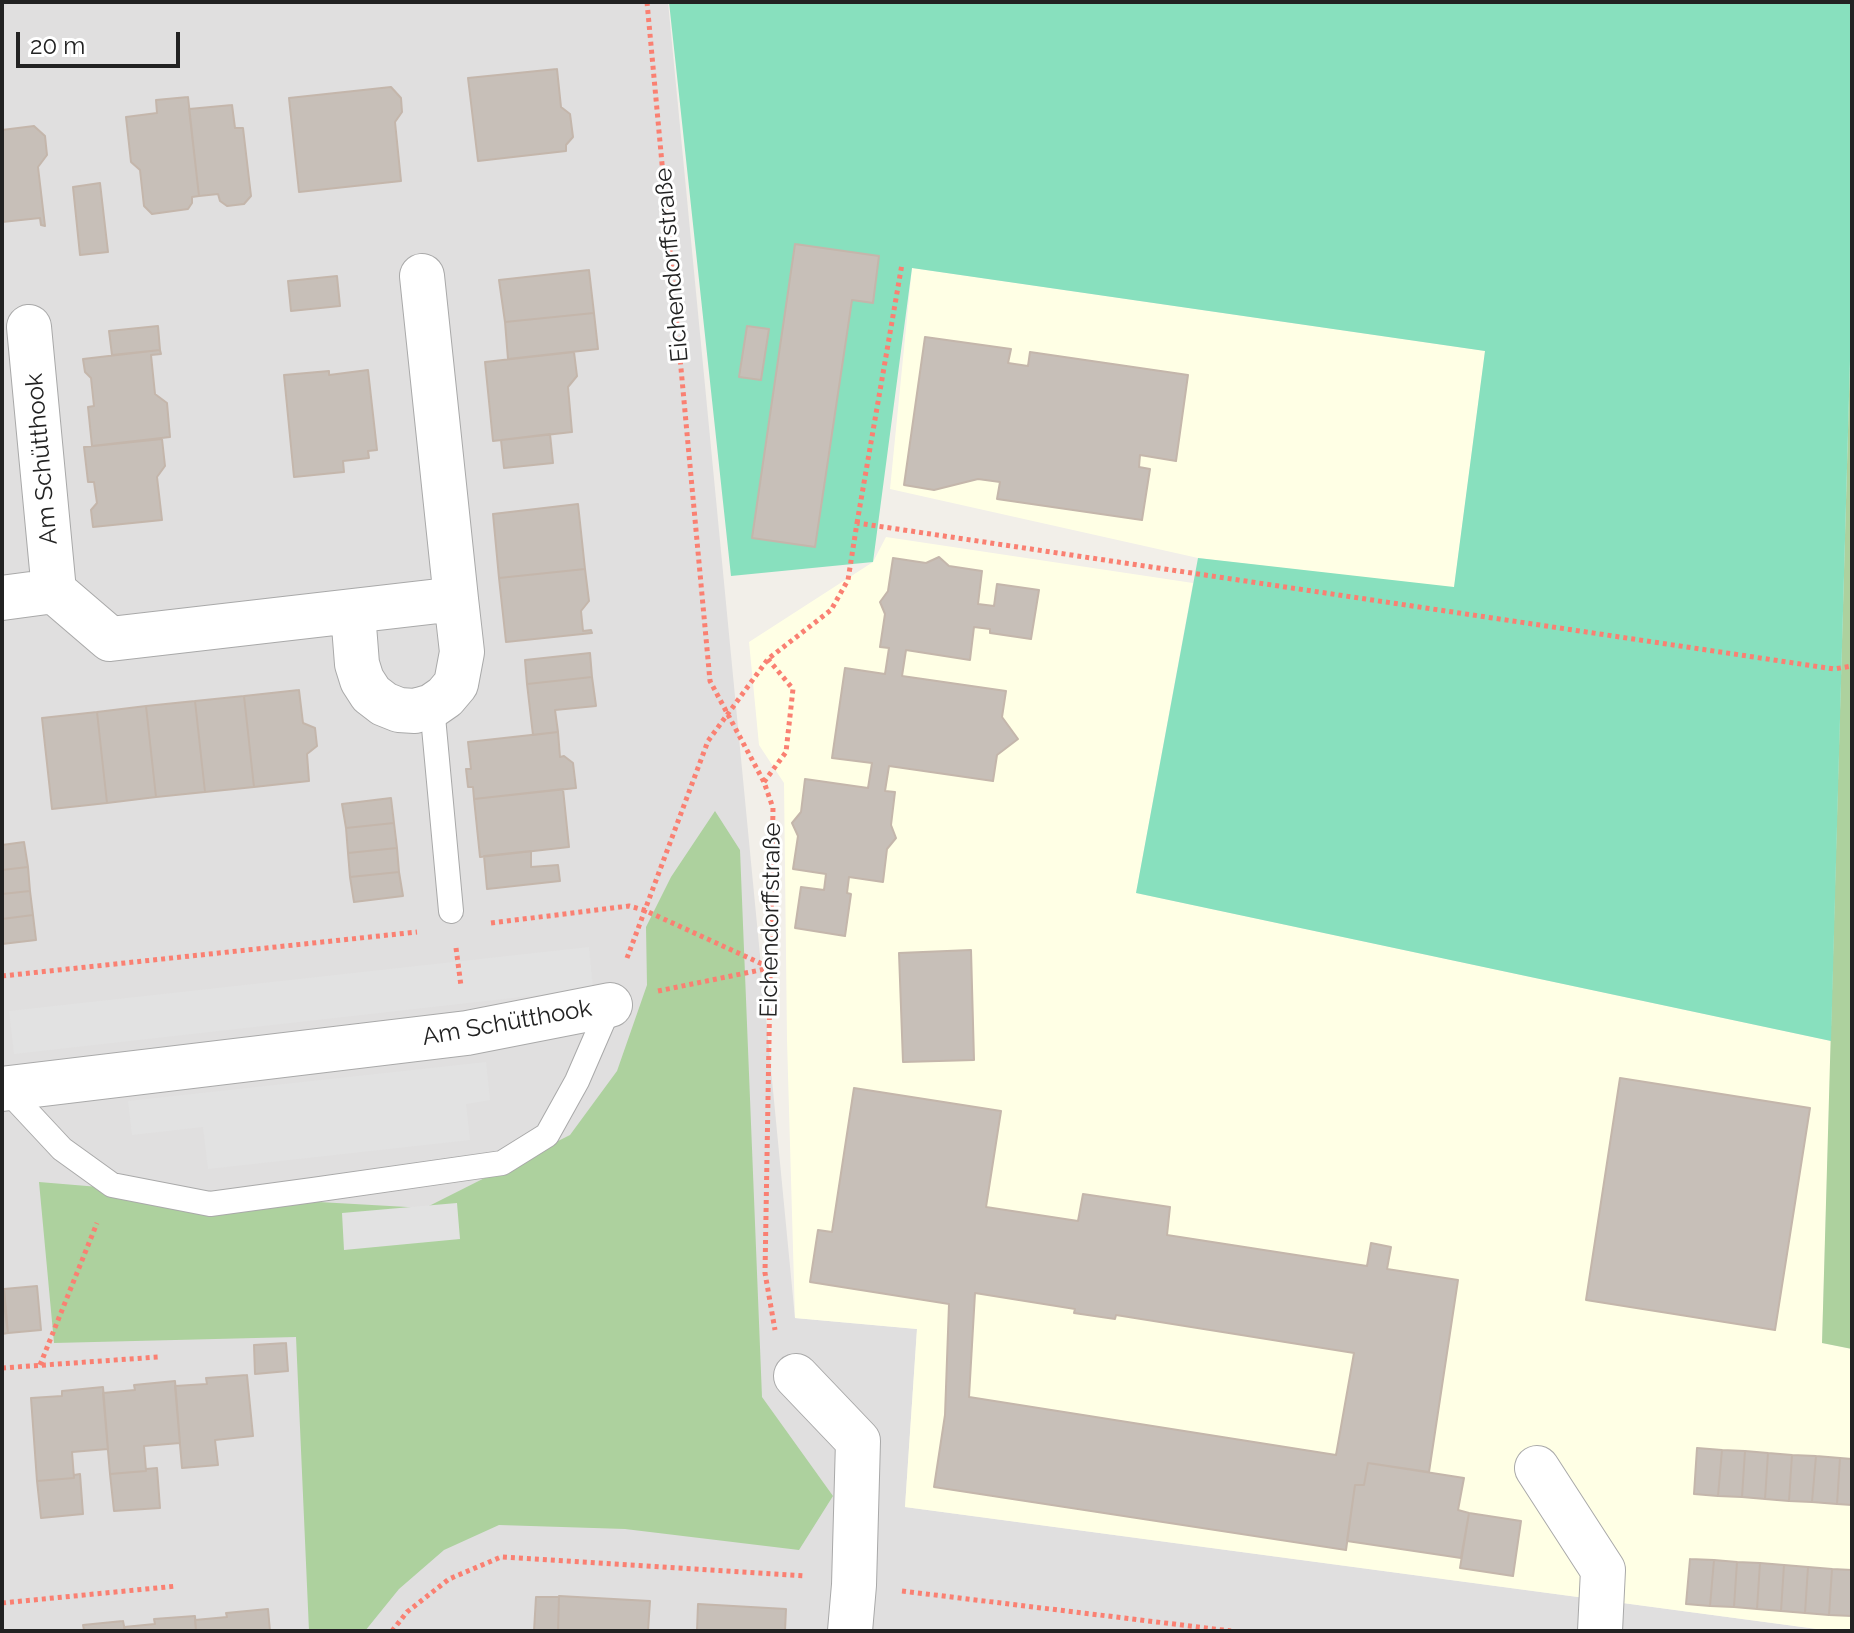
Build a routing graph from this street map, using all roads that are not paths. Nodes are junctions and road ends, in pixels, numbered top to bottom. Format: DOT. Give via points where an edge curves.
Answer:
graph roads {
  1 [pos="422,276"];
  2 [pos="29,327"];
  3 [pos="54,591"];
  4 [pos="2,598"];
  5 [pos="456,599"];
  6 [pos="353,613"];
  7 [pos="432,706"];
  8 [pos="452,920"];
  9 [pos="610,1005"];
  10 [pos="4,1089"];
  11 [pos="796,1376"];
  12 [pos="1537,1468"];
  13 [pos="850,1631"];
  14 [pos="1600,1631"];
  1 -- 5 [label="street"];
  2 -- 3 [label="street, Am Schütthook"];
  3 -- 4 [label="street"];
  3 -- 6 [label="street" via="110,639"];
  5 -- 6 [label="street"];
  5 -- 7 [label="street" via="461,668 456,684"];
  6 -- 7 [label="street" via="357,664 371,694 399,710"];
  7 -- 8 [label="lane"];
  9 -- 10 [label="street, Am Schütthook" via="467,1033"];
  9 -- 10 [label="lane, Am Schütthook" via="547,1135 502,1163 210,1204 112,1185 62,1149"];
  11 -- 13 [label="street" via="858,1441"];
  12 -- 14 [label="street" via="1603,1570"];
}
